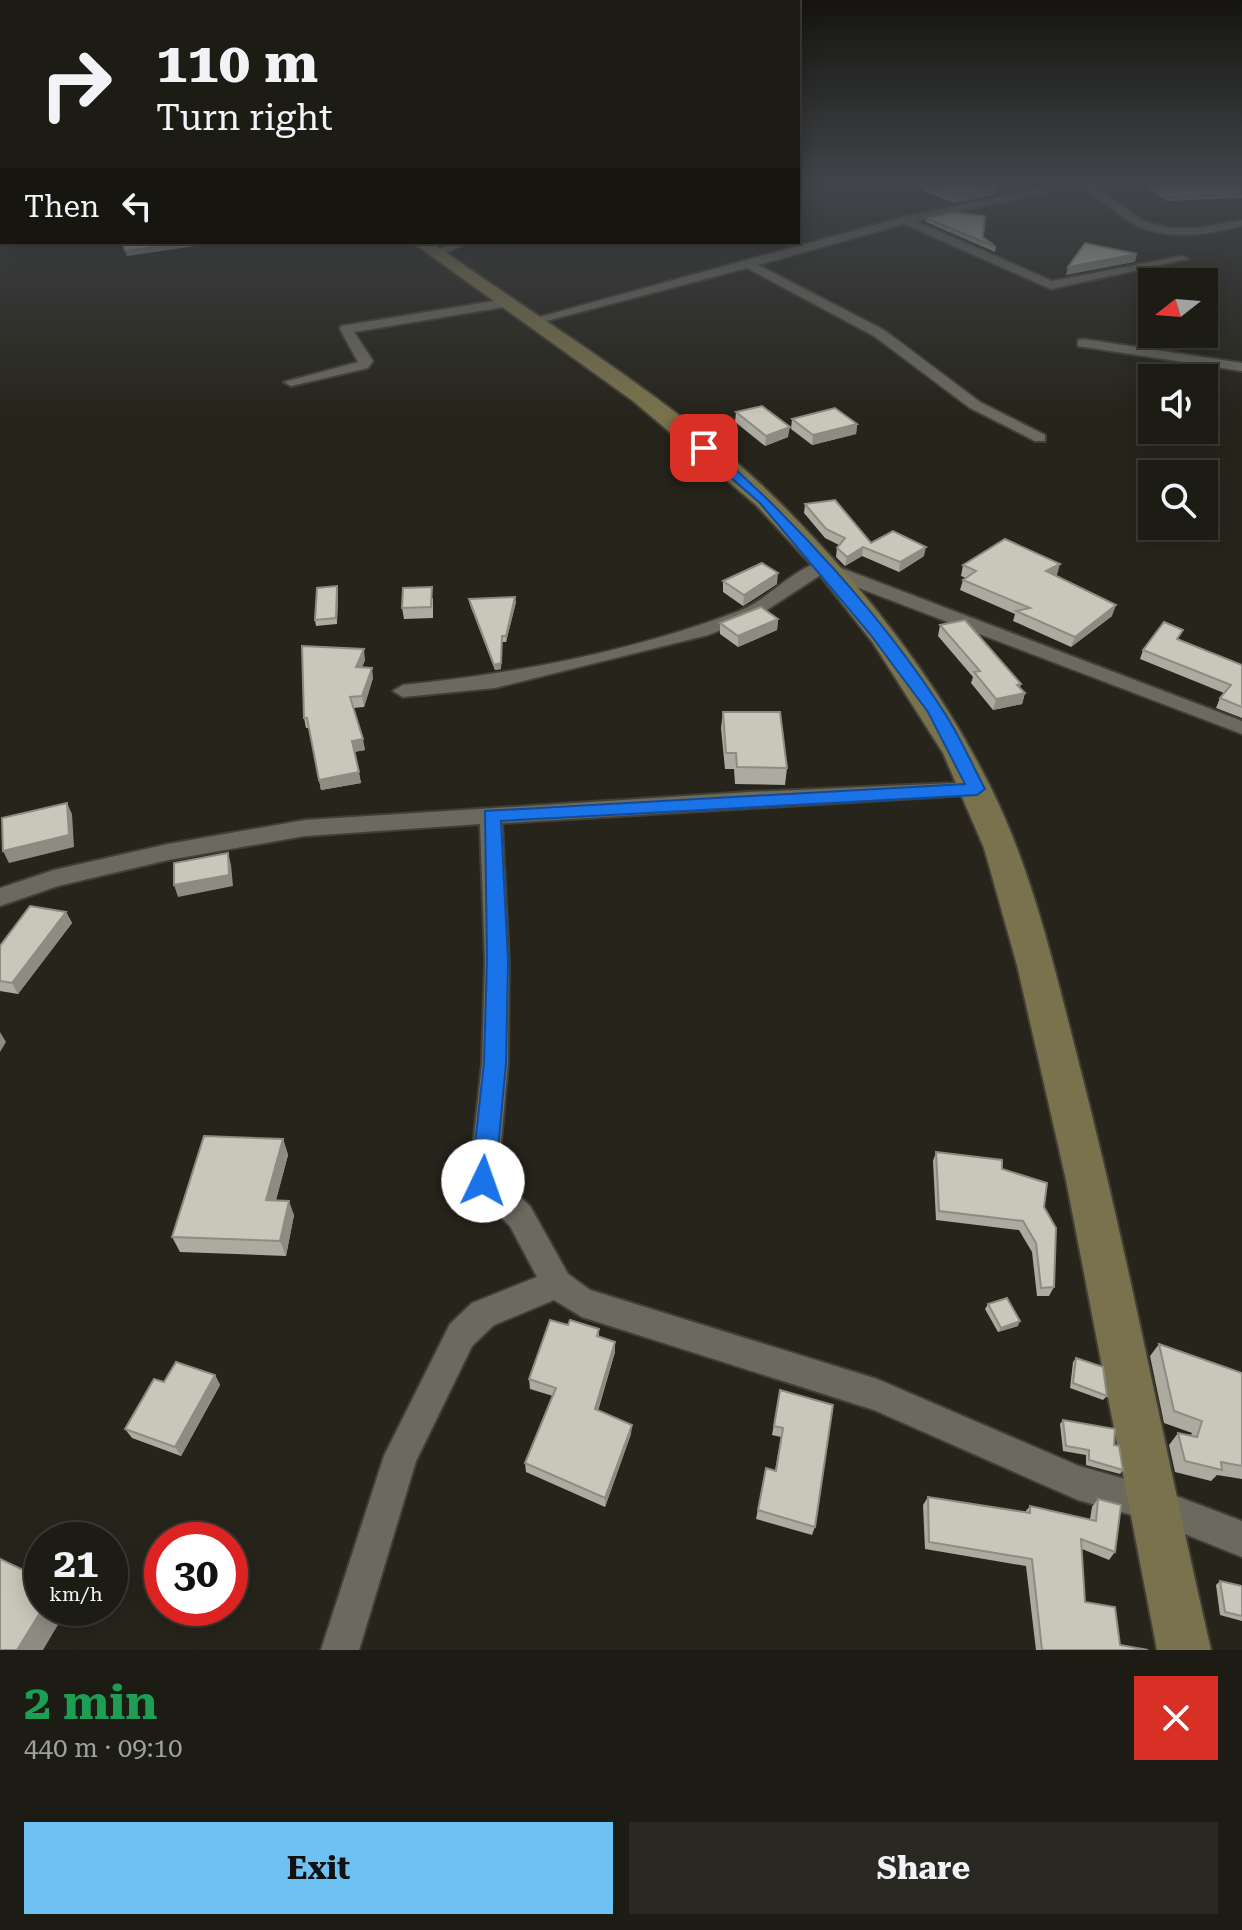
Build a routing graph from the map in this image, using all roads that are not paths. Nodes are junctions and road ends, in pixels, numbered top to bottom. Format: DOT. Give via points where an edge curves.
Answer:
graph roads {
  1 [pos="459,262"];
  2 [pos="755,262"];
  3 [pos="999,262"];
  4 [pos="1167,262"];
  5 [pos="748,264"];
  6 [pos="518,312"];
  7 [pos="1083,343"];
  8 [pos="1242,367"];
  9 [pos="291,382"];
  10 [pos="1040,438"];
  11 [pos="825,568"];
  12 [pos="403,691"];
  13 [pos="1242,728"];
  14 [pos="977,789"];
  15 [pos="491,816"];
  16 [pos="0,897"];
  17 [pos="557,1284"];
  18 [pos="1150,1503"];
  19 [pos="1242,1539"];
  20 [pos="340,1650"];
  21 [pos="1184,1650"];
  1 -- 6 [label="main road"];
  2 -- 5 [label="street"];
  3 -- 4 [label="street" via="1051,285"];
  5 -- 6 [label="street" via="591,308"];
  5 -- 10 [label="street" via="879,333 975,405"];
  6 -- 9 [label="street" via="346,329 366,361 363,365"];
  6 -- 11 [label="main road" via="704,448 765,501"];
  7 -- 8 [label="street"];
  11 -- 12 [label="street" via="750,613 701,631 506,680"];
  11 -- 13 [label="street"];
  11 -- 14 [label="main road" via="936,711"];
  14 -- 15 [label="street"];
  14 -- 18 [label="main road" via="1018,900 1074,1114 1133,1392"];
  15 -- 16 [label="street" via="305,828 97,868"];
  15 -- 17 [label="street" via="495,1063 483,1181 520,1216"];
  17 -- 18 [label="street" via="582,1302 877,1395 1078,1483"];
  17 -- 20 [label="street" via="483,1314 461,1335 401,1456"];
  18 -- 19 [label="street"];
  18 -- 21 [label="main road"];
}
